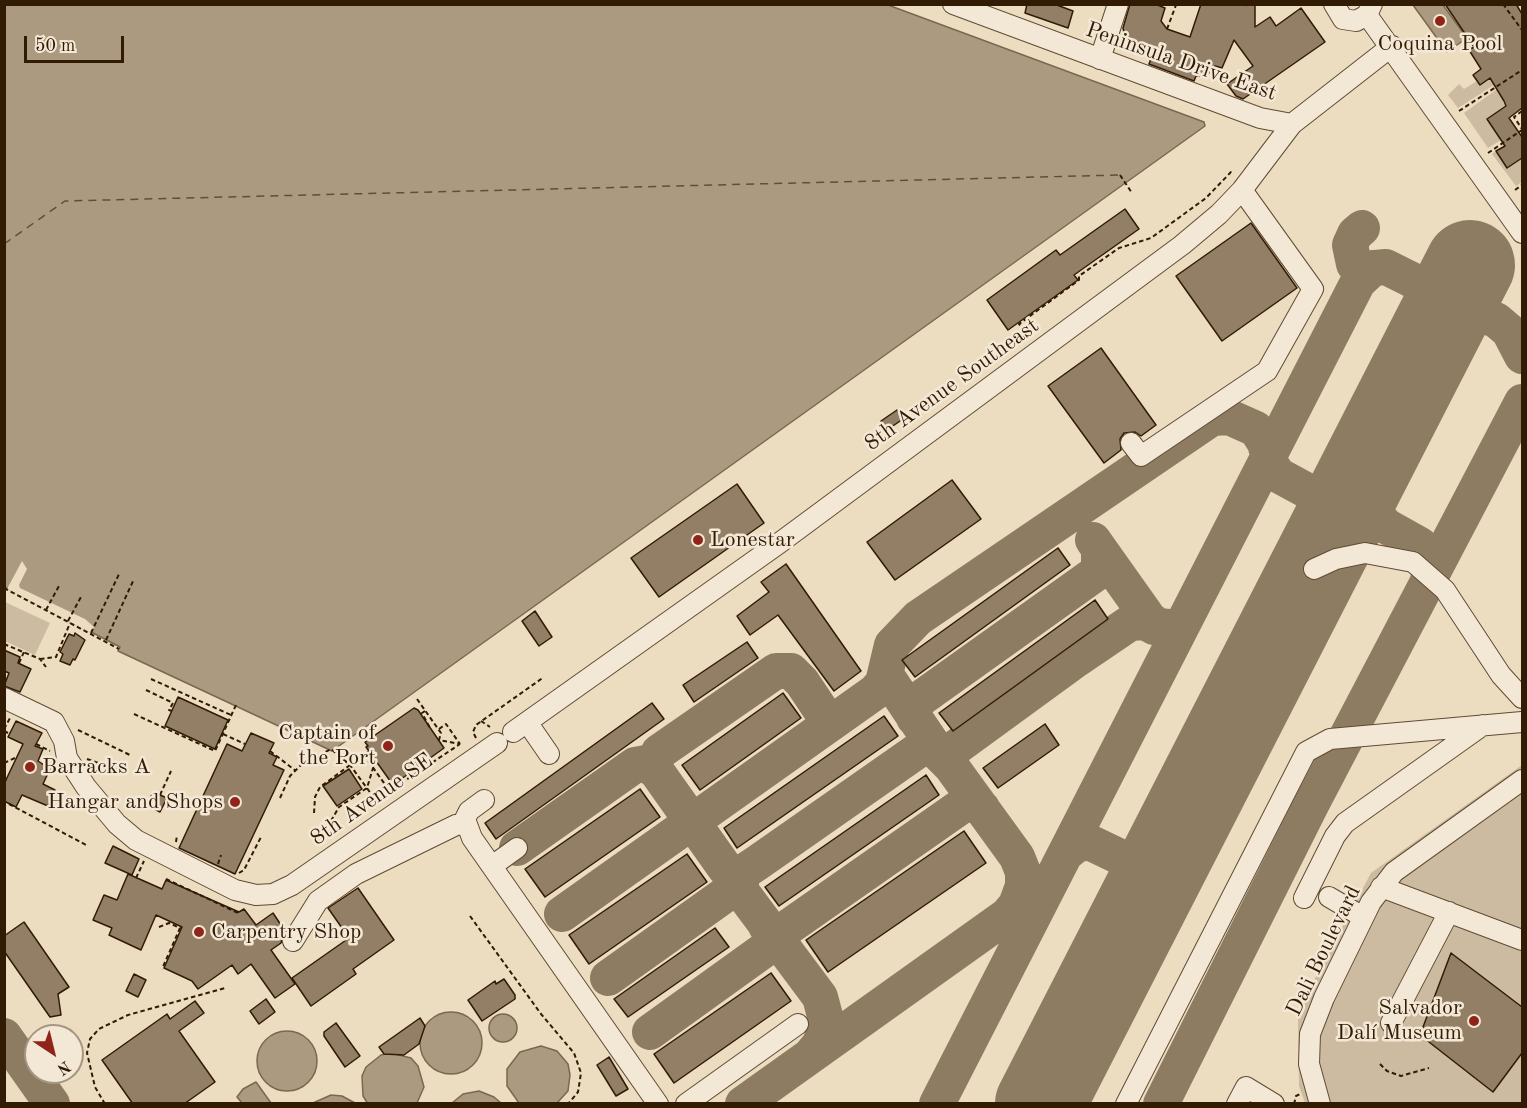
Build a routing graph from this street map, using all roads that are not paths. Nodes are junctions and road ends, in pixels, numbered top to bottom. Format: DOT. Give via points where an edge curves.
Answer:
graph roads {
  1 [pos="952,4"];
  2 [pos="1118,4"];
  3 [pos="1334,4"];
  4 [pos="1370,10"];
  5 [pos="1392,46"];
  6 [pos="1100,59"];
  7 [pos="1292,124"];
  8 [pos="1238,181"];
  9 [pos="1522,233"];
  10 [pos="1131,443"];
  11 [pos="1314,569"];
  12 [pos="4,698"];
  13 [pos="1522,698"];
  14 [pos="1522,722"];
  15 [pos="1483,725"];
  16 [pos="501,733"];
  17 [pos="549,754"];
  18 [pos="1522,780"];
  19 [pos="484,800"];
  20 [pos="466,824"];
  21 [pos="517,848"];
  22 [pos="492,866"];
  23 [pos="1381,887"];
  24 [pos="1329,897"];
  25 [pos="1304,898"];
  26 [pos="1449,912"];
  27 [pos="1363,917"];
  28 [pos="1522,940"];
  29 [pos="293,941"];
  30 [pos="1391,1023"];
  31 [pos="798,1024"];
  32 [pos="658,1104"];
  33 [pos="686,1104"];
  34 [pos="1125,1104"];
  35 [pos="1237,1104"];
  36 [pos="1274,1104"];
  37 [pos="1320,1104"];
  1 -- 6 [label="street, Peninsula Drive East"];
  2 -- 6 [label="street"];
  3 -- 4 [label="street" via="1338,15 1350,21"];
  4 -- 5 [label="street"];
  5 -- 7 [label="street, 8th Avenue Southeast"];
  5 -- 9 [label="street"];
  6 -- 7 [label="street, Peninsula Drive East" via="1260,118"];
  7 -- 8 [label="street, 8th Avenue Southeast"];
  8 -- 10 [label="street" via="1313,289 1267,371 1141,456"];
  8 -- 16 [label="street, 8th Avenue Southeast" via="1219,214 1182,245 778,544"];
  11 -- 13 [label="street" via="1365,553 1413,562 1445,590 1501,675"];
  12 -- 16 [label="street, 8th Avenue SE" via="54,722 67,758 86,788 136,840 221,883 256,895 273,894 292,885"];
  14 -- 15 [label="street"];
  15 -- 25 [label="street" via="1345,823"];
  15 -- 34 [label="street" via="1330,739 1306,752"];
  16 -- 17 [label="street"];
  18 -- 23 [label="street, Dali Boulevard" via="1394,872"];
  19 -- 20 [label="street" via="470,811"];
  20 -- 22 [label="street"];
  20 -- 29 [label="street" via="456,825 356,874 318,901"];
  21 -- 22 [label="street"];
  22 -- 32 [label="street"];
  23 -- 26 [label="street"];
  23 -- 27 [label="street, Dali Boulevard"];
  24 -- 27 [label="street"];
  26 -- 28 [label="street"];
  26 -- 30 [label="street"];
  27 -- 37 [label="street, Dali Boulevard" via="1310,1034 1309,1064"];
  31 -- 33 [label="street"];
  35 -- 36 [label="street" via="1246,1087"];
}
